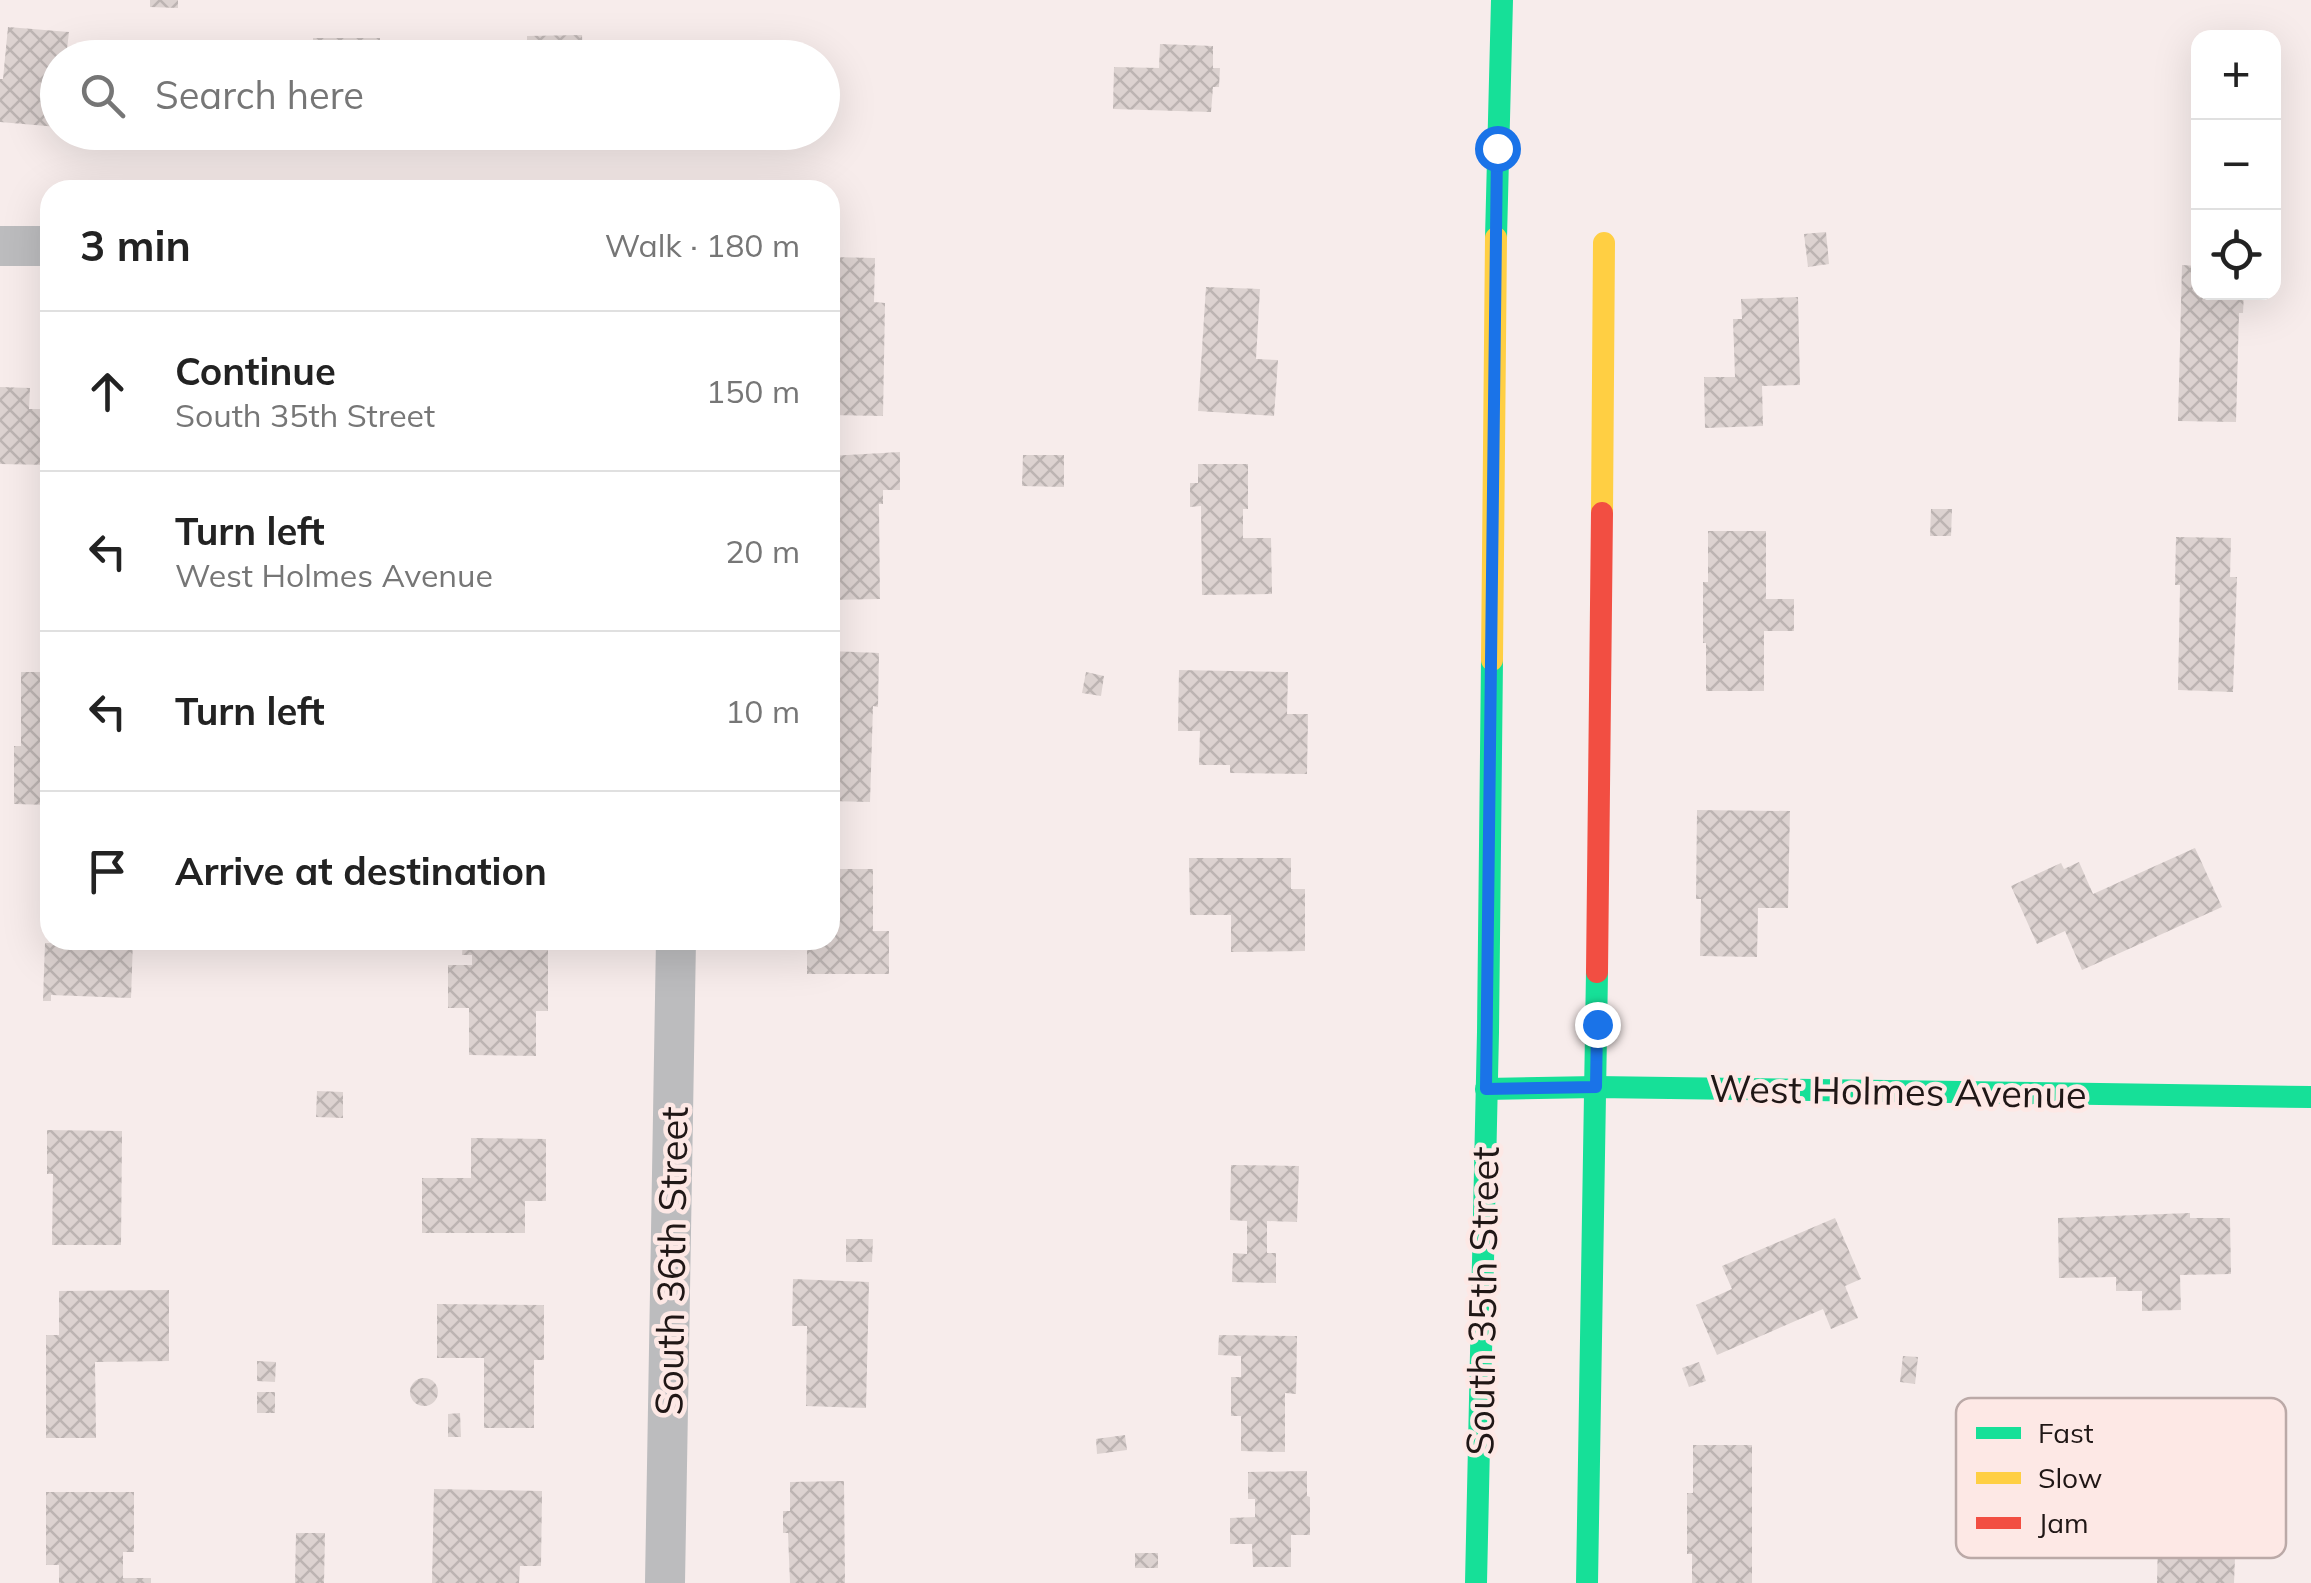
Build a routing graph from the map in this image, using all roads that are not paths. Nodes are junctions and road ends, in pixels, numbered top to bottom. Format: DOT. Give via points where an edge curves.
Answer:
graph roads {
  1 [pos="1502,0"];
  2 [pos="1604,243"];
  3 [pos="0,246"];
  4 [pos="40,246"];
  5 [pos="676,950"];
  6 [pos="1596,1087"];
  7 [pos="1486,1089"];
  8 [pos="2311,1097"];
  9 [pos="665,1583"];
  10 [pos="1476,1583"];
  11 [pos="1587,1583"];
  1 -- 7 [label="street, South 35th Street"];
  2 -- 6 [label="street"];
  3 -- 4 [label="street"];
  5 -- 9 [label="street, South 36th Street"];
  6 -- 7 [label="street, West Holmes Avenue"];
  6 -- 8 [label="street, West Holmes Avenue"];
  6 -- 11 [label="street"];
  7 -- 10 [label="street, South 35th Street"];
}
